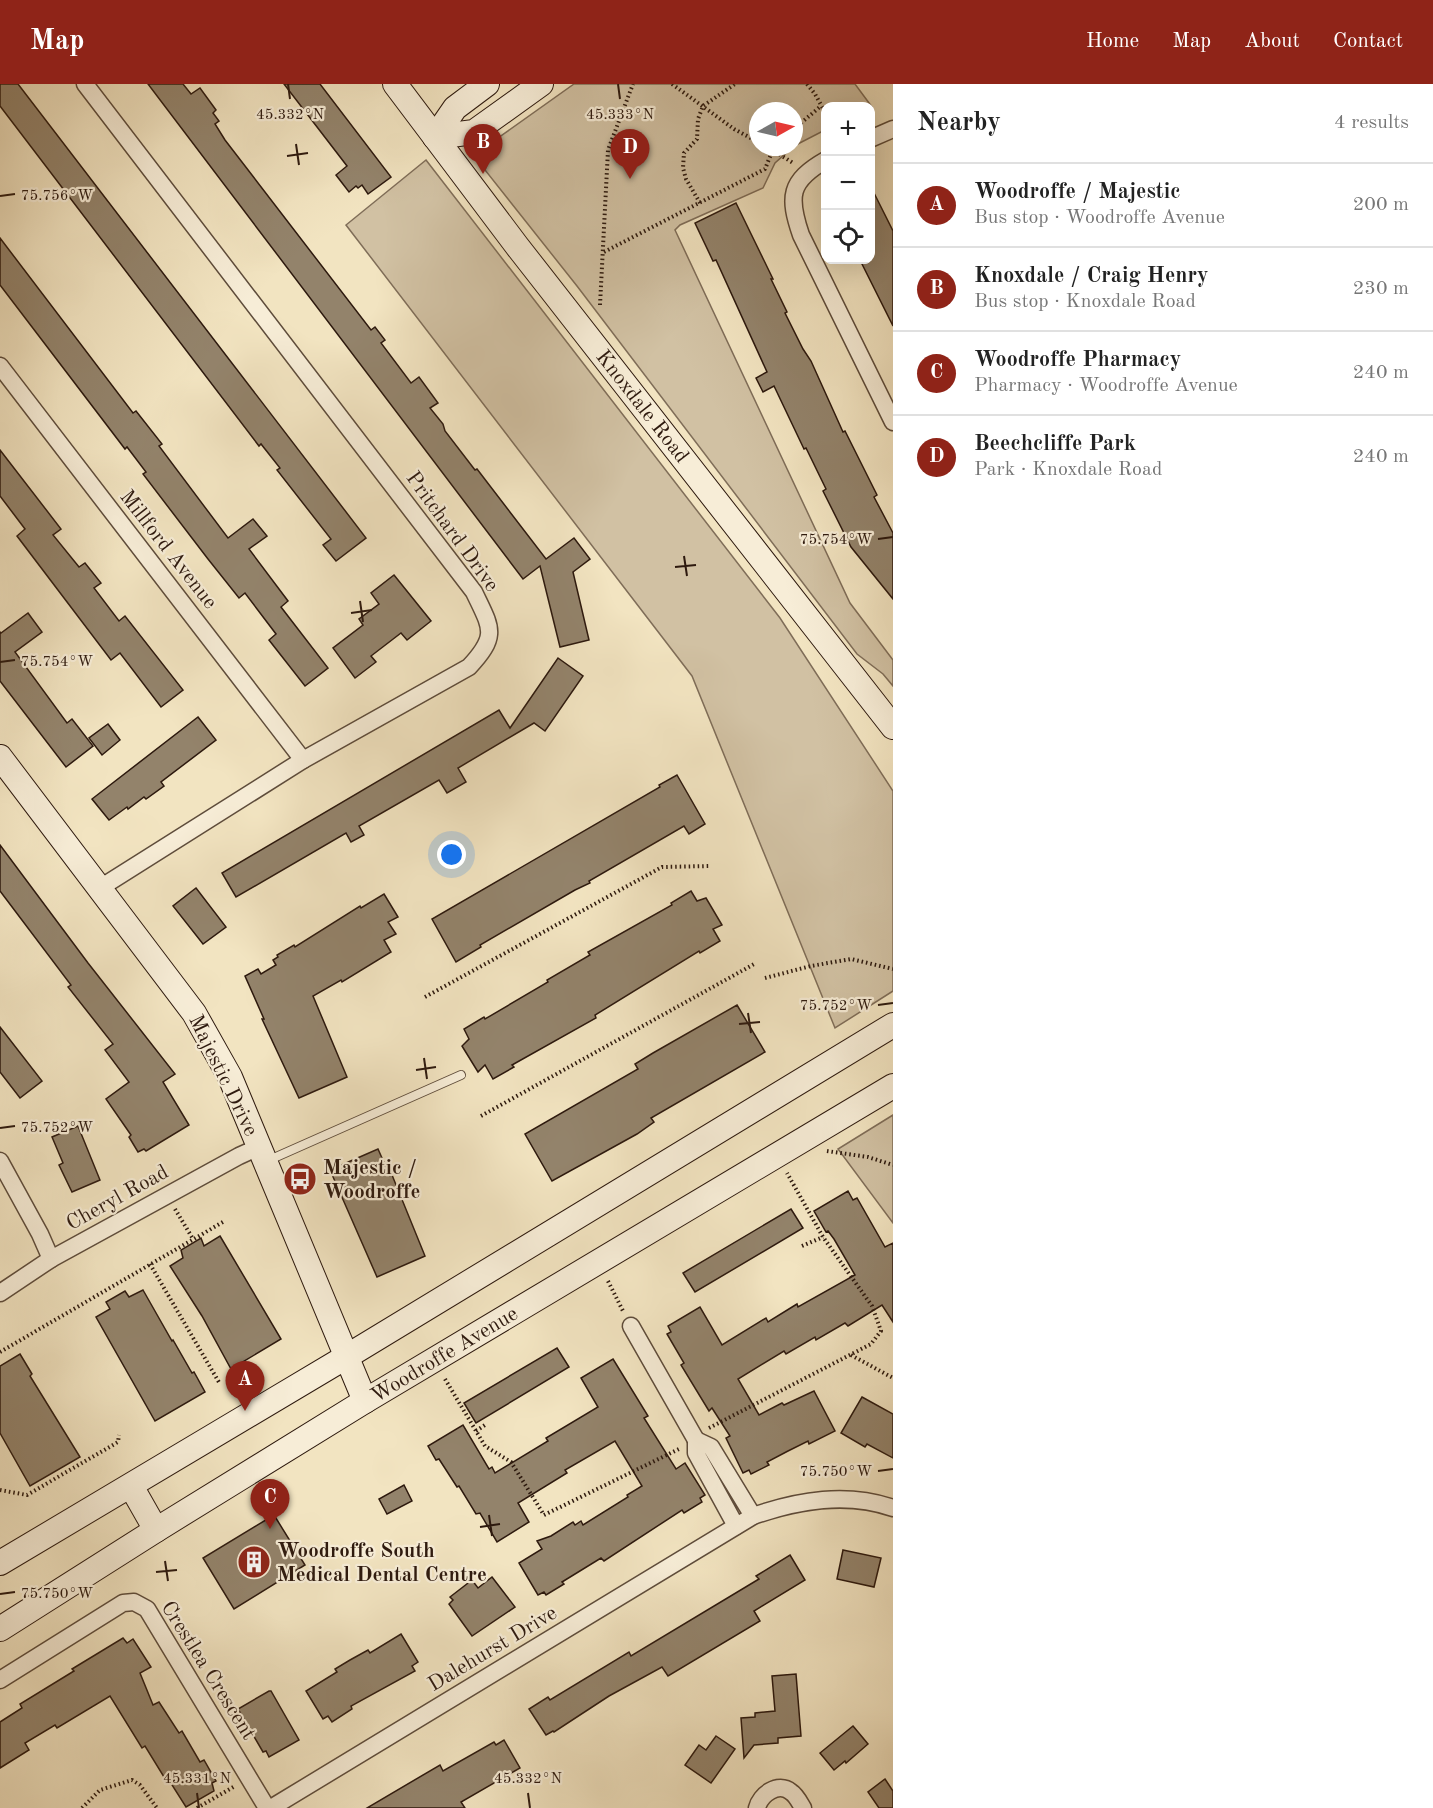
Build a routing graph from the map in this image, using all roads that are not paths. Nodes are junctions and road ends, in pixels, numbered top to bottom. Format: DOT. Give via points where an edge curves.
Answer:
graph roads {
  1 [pos="85,84"];
  2 [pos="395,84"];
  3 [pos="487,84"];
  4 [pos="541,84"];
  5 [pos="893,129"];
  6 [pos="435,137"];
  7 [pos="875,137"];
  8 [pos="821,162"];
  9 [pos="0,366"];
  10 [pos="893,422"];
  11 [pos="893,727"];
  12 [pos="0,757"];
  13 [pos="303,760"];
  14 [pos="100,888"];
  15 [pos="893,1025"];
  16 [pos="461,1076"];
  17 [pos="893,1086"];
  18 [pos="262,1155"];
  19 [pos="0,1161"];
  20 [pos="51,1259"];
  21 [pos="0,1293"];
  22 [pos="631,1326"];
  23 [pos="346,1357"];
  24 [pos="364,1401"];
  25 [pos="695,1437"];
  26 [pos="131,1486"];
  27 [pos="893,1508"];
  28 [pos="753,1516"];
  29 [pos="736,1526"];
  30 [pos="156,1530"];
  31 [pos="0,1563"];
  32 [pos="0,1629"];
  33 [pos="0,1680"];
  34 [pos="269,1808"];
  35 [pos="757,1808"];
  36 [pos="803,1808"];
  1 -- 13 [label="street, Pritchard Drive" via="474,592 490,626 485,650 469,667"];
  2 -- 6 [label="main road, Knoxdale Road"];
  3 -- 6 [label="main road" via="455,108"];
  4 -- 6 [label="main road" via="474,132"];
  5 -- 7 [label="street"];
  6 -- 11 [label="main road, Knoxdale Road"];
  8 -- 10 [label="street" via="799,179 793,191 794,212 801,235"];
  9 -- 13 [label="street, Millford Avenue"];
  12 -- 14 [label="main road, Majestic Drive"];
  13 -- 14 [label="street, Pritchard Drive"];
  14 -- 18 [label="main road, Majestic Drive" via="194,1013 230,1077"];
  15 -- 23 [label="main road"];
  16 -- 18 [label="lane"];
  17 -- 24 [label="main road, Woodroffe Avenue"];
  18 -- 20 [label="street, Cheryl Road" via="168,1195"];
  18 -- 23 [label="main road, Majestic Drive"];
  19 -- 20 [label="street"];
  20 -- 21 [label="street, Cheryl Road"];
  22 -- 25 [label="street"];
  23 -- 24 [label="main road, Majestic Drive"];
  23 -- 26 [label="main road"];
  24 -- 30 [label="main road, Woodroffe Avenue"];
  25 -- 28 [label="street" via="711,1447"];
  25 -- 29 [label="street" via="696,1454"];
  26 -- 30 [label="main road"];
  26 -- 31 [label="main road"];
  27 -- 28 [label="street, Dalehurst Drive" via="875,1502 831,1499 787,1504"];
  28 -- 29 [label="street, Dalehurst Drive"];
  29 -- 34 [label="street, Dalehurst Drive"];
  30 -- 32 [label="main road, Woodroffe Avenue"];
  33 -- 34 [label="street, Crestlea Crescent" via="123,1603 134,1602 147,1609"];
  35 -- 36 [label="street" via="765,1794 783,1788 791,1791"];
}
